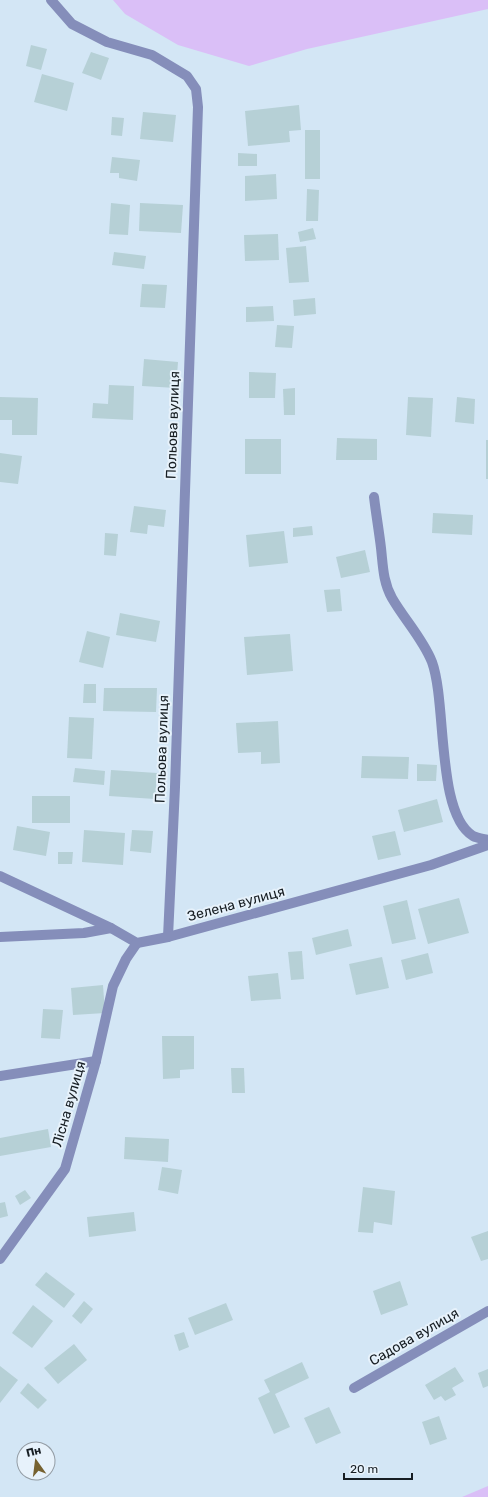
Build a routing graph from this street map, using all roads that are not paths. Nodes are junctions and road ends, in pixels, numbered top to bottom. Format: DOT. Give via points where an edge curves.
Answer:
graph roads {
  1 [pos="51,0"];
  2 [pos="374,497"];
  3 [pos="488,840"];
  4 [pos="488,845"];
  5 [pos="0,876"];
  6 [pos="111,928"];
  7 [pos="0,937"];
  8 [pos="168,937"];
  9 [pos="137,943"];
  10 [pos="96,1061"];
  11 [pos="0,1076"];
  12 [pos="0,1259"];
  13 [pos="488,1311"];
  14 [pos="354,1388"];
  1 -- 8 [label="street, Польова вулиця" via="72,24 107,42 152,55 187,76 196,88 198,107"];
  2 -- 3 [label="street" via="382,575 391,597 432,662 440,699 449,789 458,819 473,836"];
  4 -- 8 [label="street, Зелена вулиця" via="431,865"];
  5 -- 6 [label="street"];
  6 -- 7 [label="street" via="84,933"];
  6 -- 9 [label="street"];
  8 -- 9 [label="street, Зелена вулиця"];
  9 -- 10 [label="street, Лісна вулиця" via="113,986"];
  10 -- 11 [label="street"];
  10 -- 12 [label="street, Лісна вулиця" via="65,1169"];
  13 -- 14 [label="street, Садова вулиця"];
}
